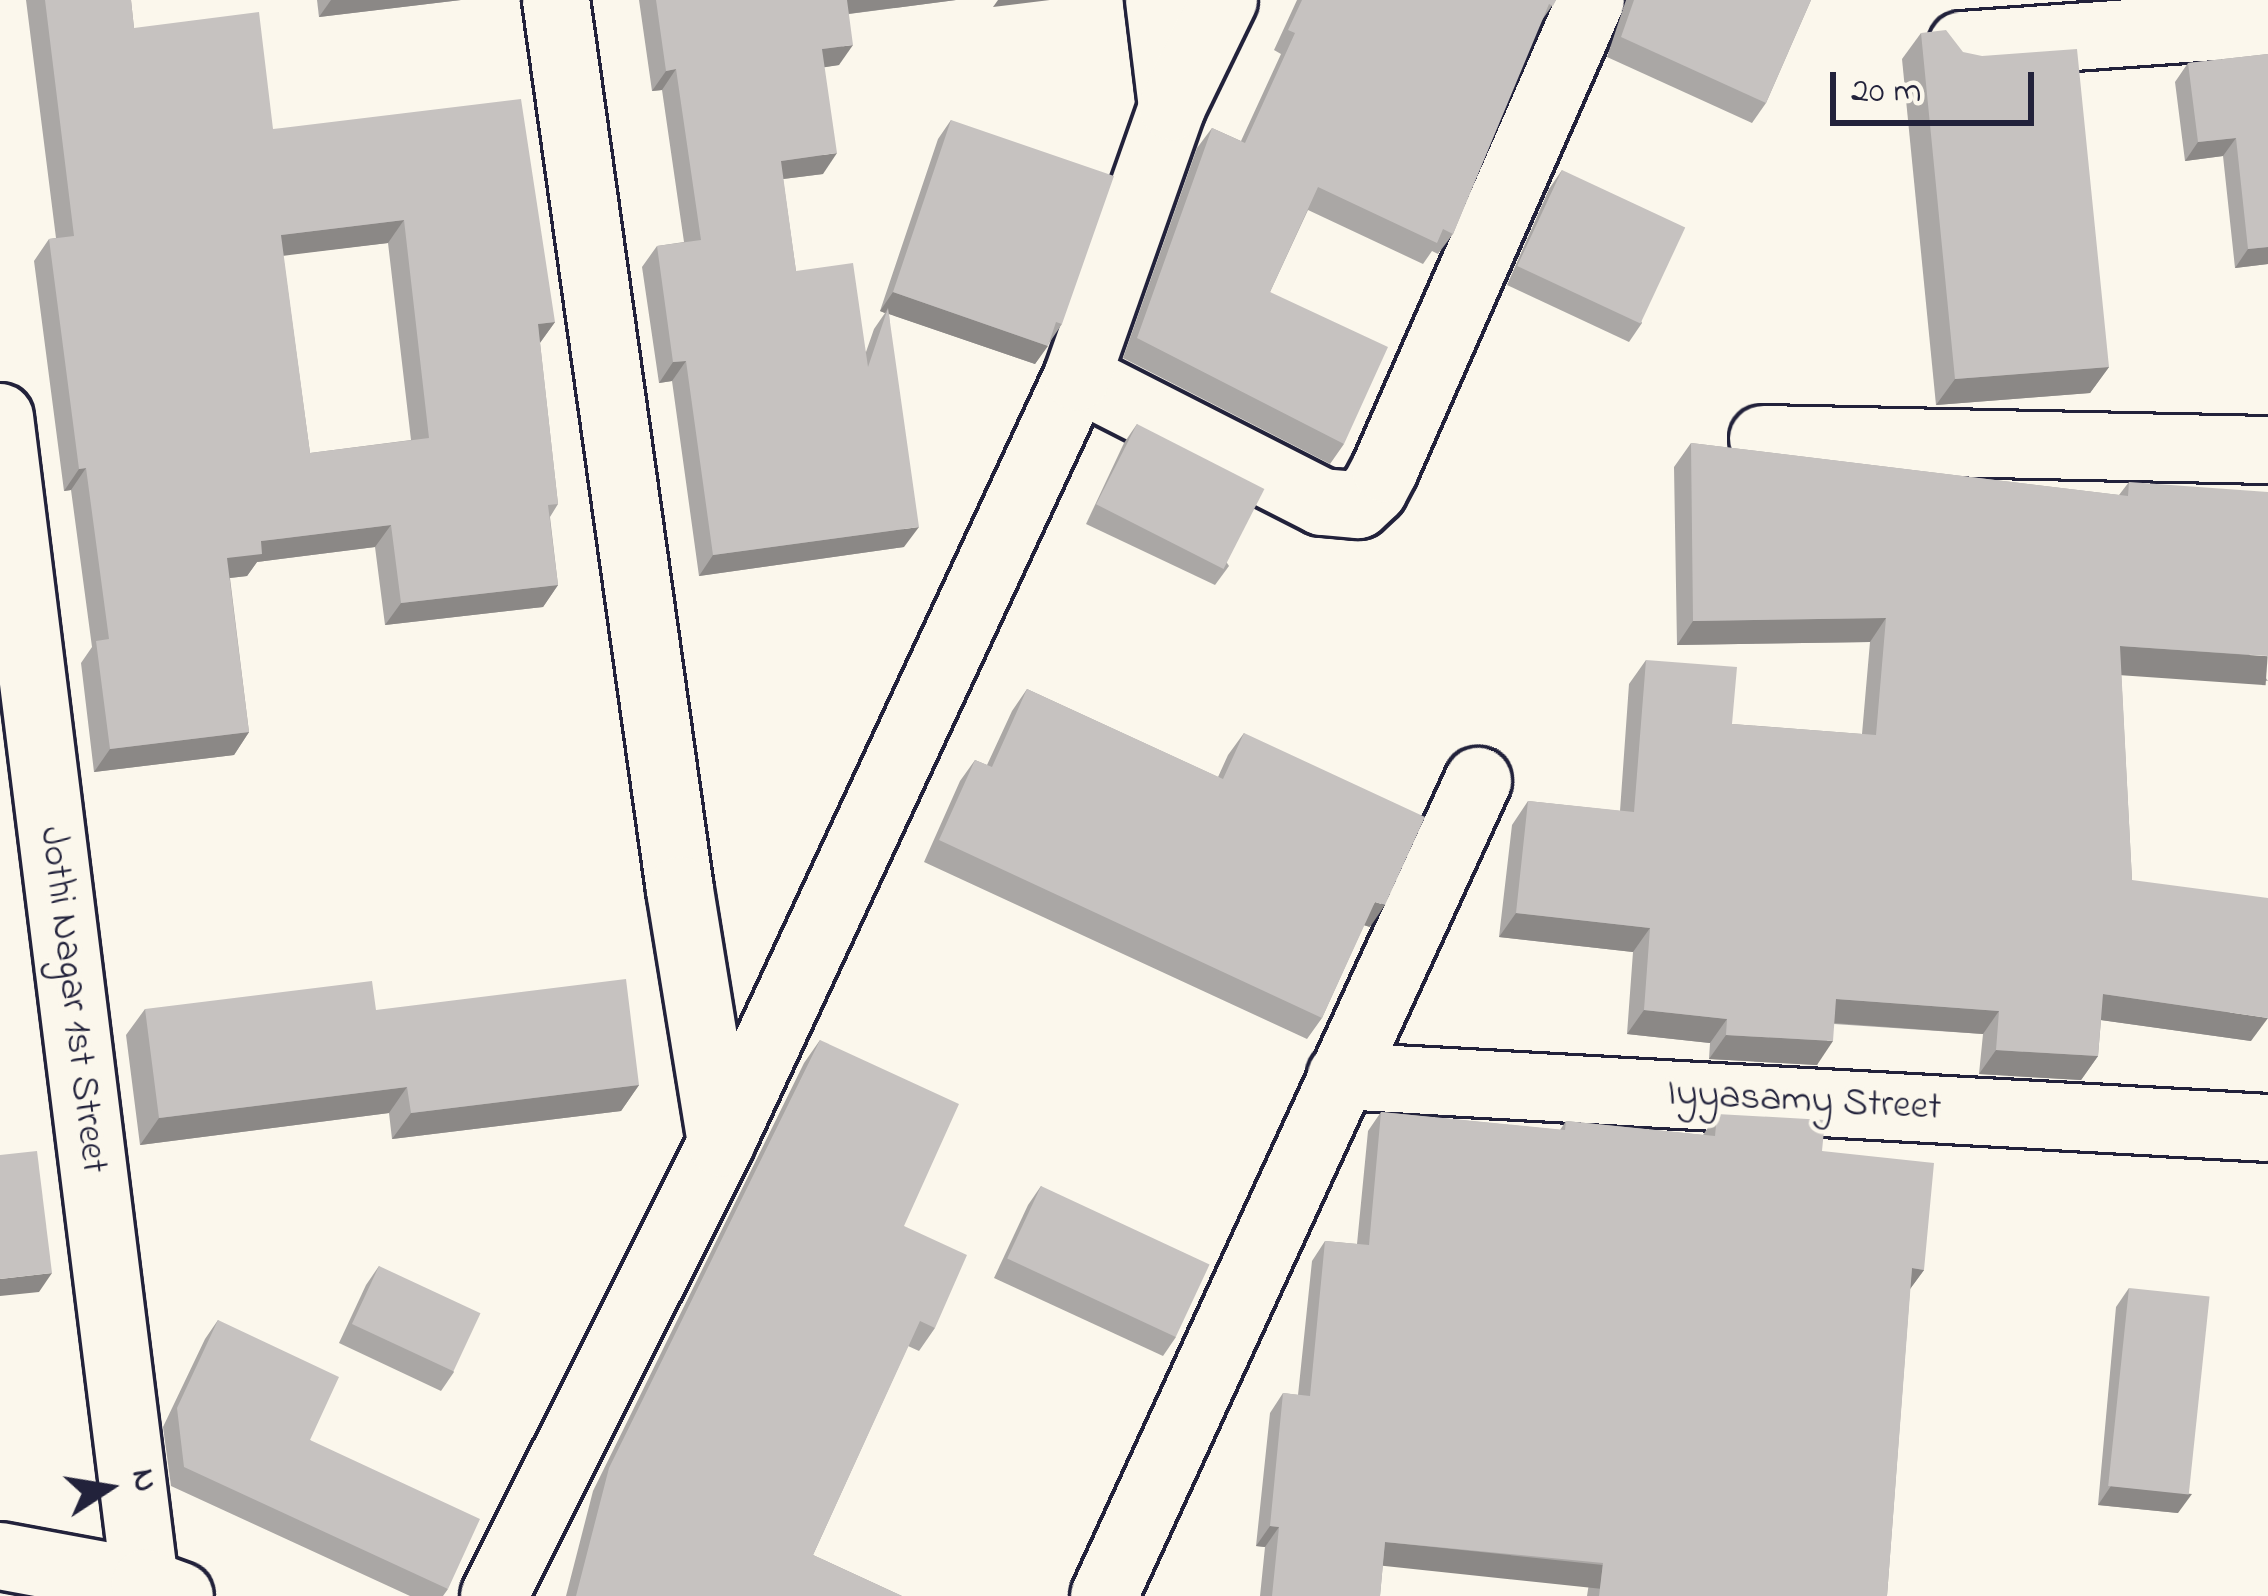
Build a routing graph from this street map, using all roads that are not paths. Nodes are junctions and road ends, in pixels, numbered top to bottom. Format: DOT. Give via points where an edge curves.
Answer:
graph roads {
  1 [pos="556,0"];
  2 [pos="1159,0"];
  3 [pos="1224,0"];
  4 [pos="1591,0"];
  5 [pos="2268,23"];
  6 [pos="1962,45"];
  7 [pos="1172,107"];
  8 [pos="1077,377"];
  9 [pos="0,417"];
  10 [pos="1763,439"];
  11 [pos="2268,450"];
  12 [pos="1478,781"];
  13 [pos="1341,1076"];
  14 [pos="2268,1128"];
  15 [pos="721,1143"];
  16 [pos="0,1556"];
  17 [pos="62,1582"];
  18 [pos="163,1589"];
  19 [pos="494,1596"];
  20 [pos="1104,1596"];
  1 -- 15 [label="street"];
  2 -- 7 [label="street"];
  3 -- 7 [label="street"];
  4 -- 8 [label="street" via="1385,469 1358,506 1322,502"];
  5 -- 6 [label="street"];
  7 -- 8 [label="street"];
  8 -- 15 [label="street"];
  9 -- 18 [label="street, Jothi Nagar 1st Street"];
  10 -- 11 [label="street"];
  12 -- 13 [label="street"];
  13 -- 14 [label="street, Iyyasamy Street"];
  13 -- 20 [label="street"];
  15 -- 19 [label="street"];
  16 -- 17 [label="street"];
  17 -- 18 [label="street"];
}
